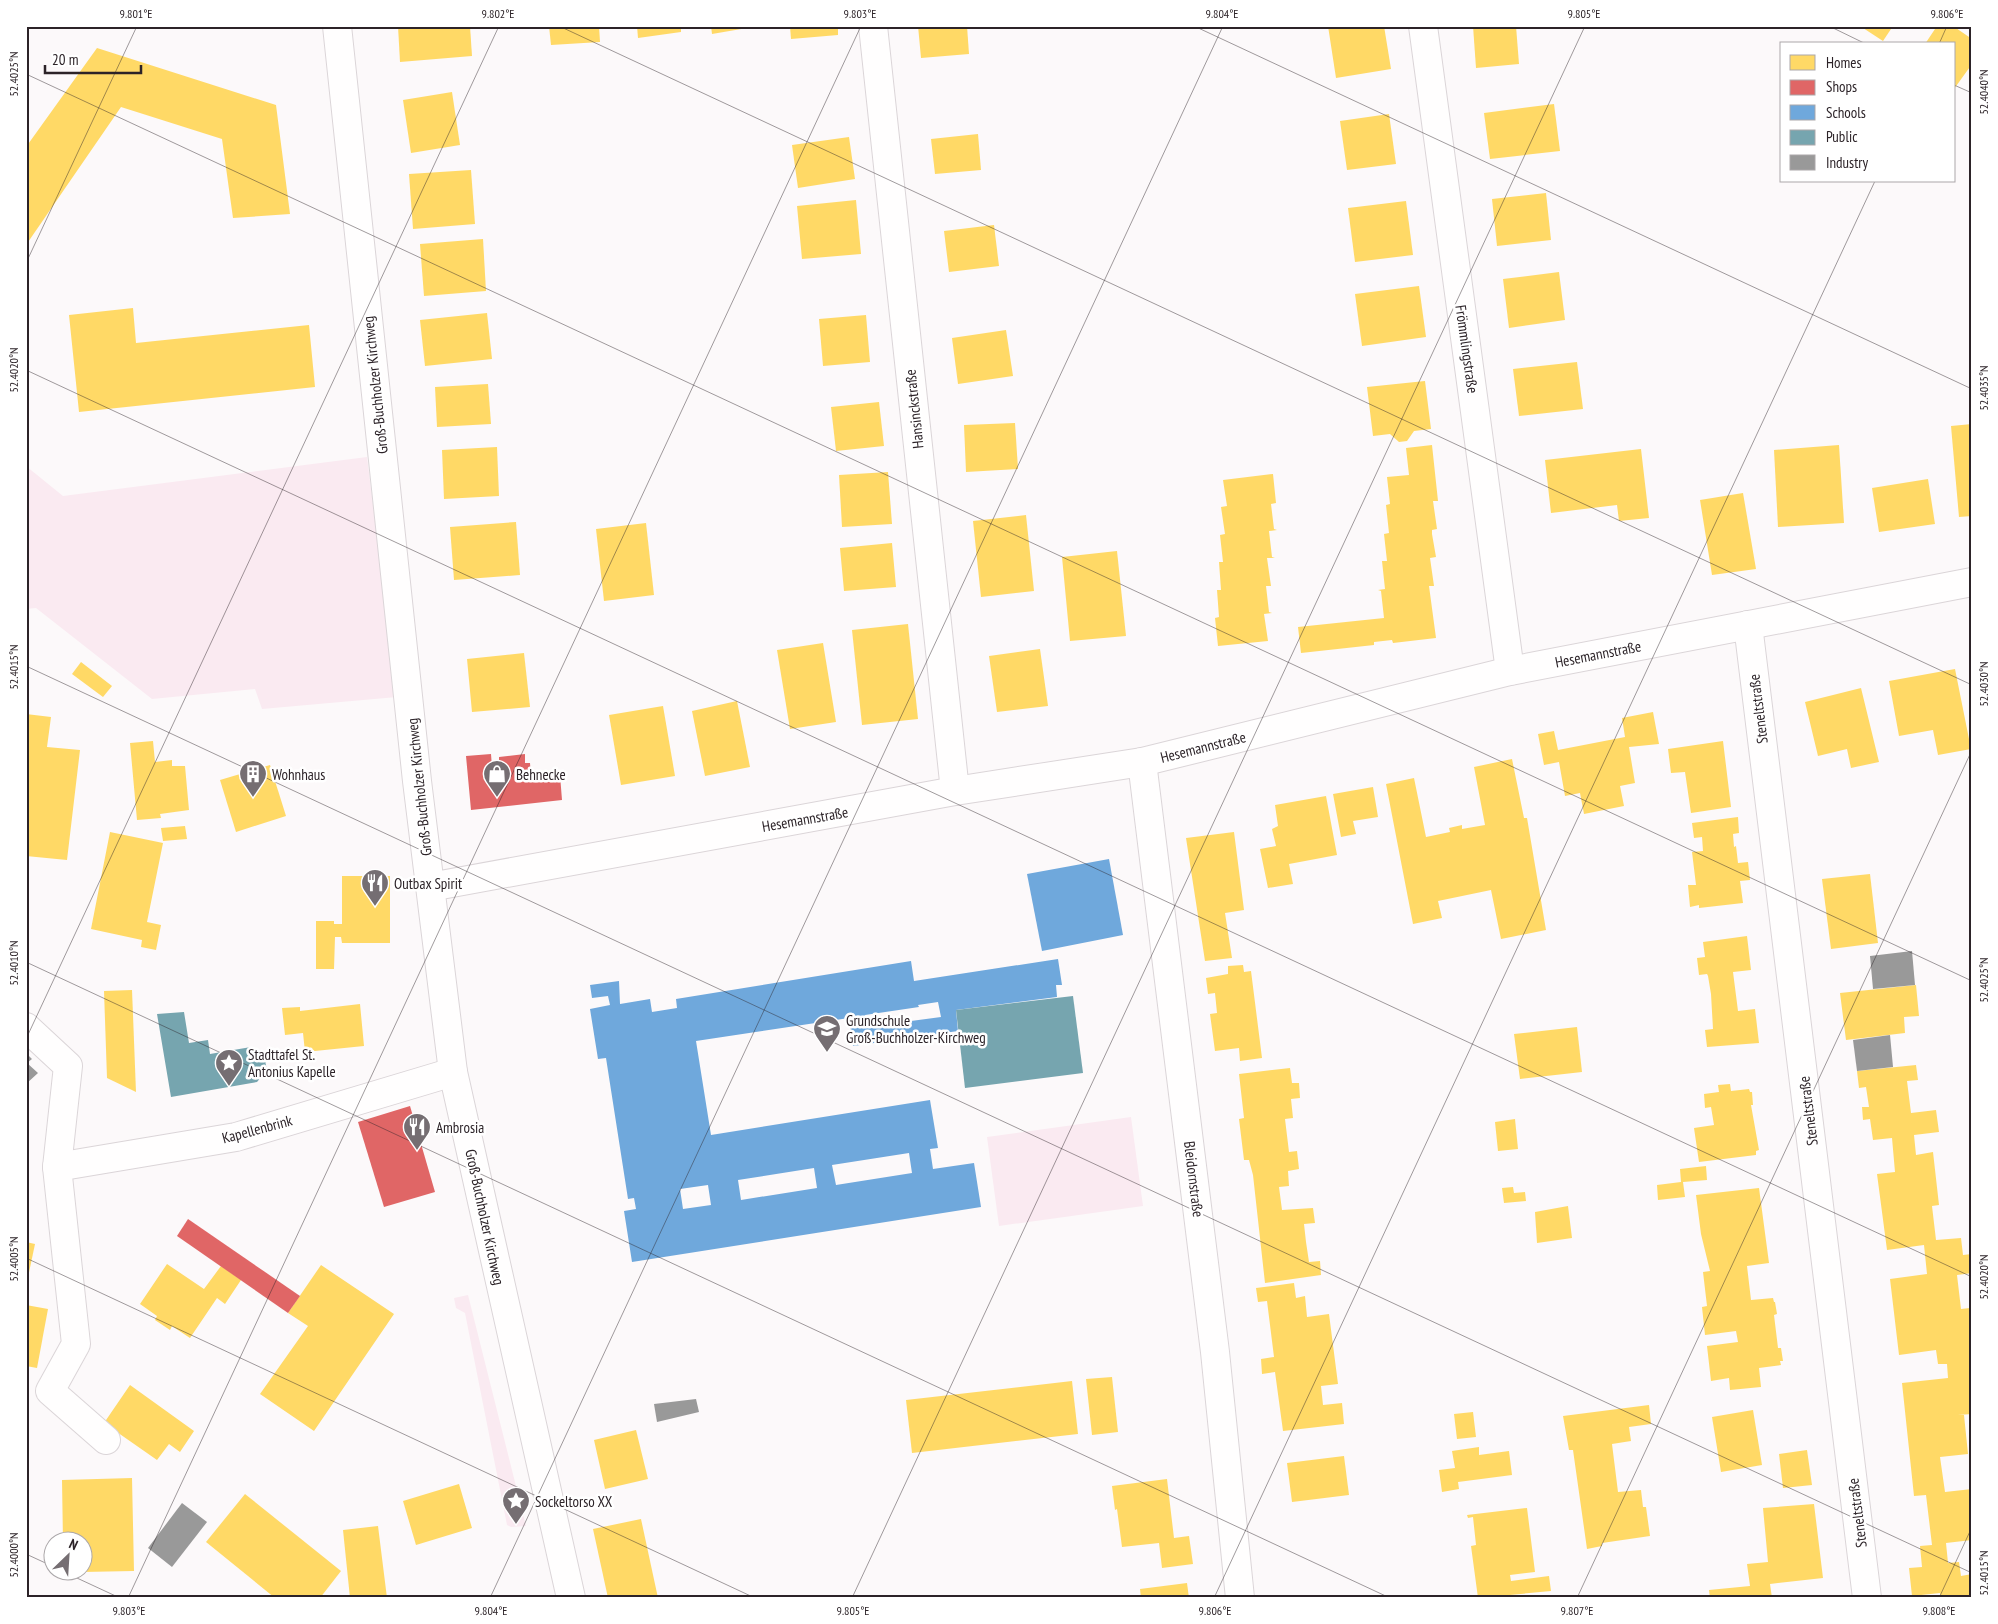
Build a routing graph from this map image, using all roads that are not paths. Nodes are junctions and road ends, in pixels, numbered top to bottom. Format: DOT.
graph roads {
  1 [pos="337,26"];
  2 [pos="873,26"];
  3 [pos="1423,26"];
  4 [pos="1972,582"];
  5 [pos="1748,625"];
  6 [pos="1510,671"];
  7 [pos="1142,762"];
  8 [pos="955,791"];
  9 [pos="430,888"];
  10 [pos="26,1027"];
  11 [pos="453,1072"];
  12 [pos="57,1167"];
  13 [pos="106,1440"];
  14 [pos="571,1598"];
  15 [pos="1240,1598"];
  16 [pos="1867,1598"];
  1 -- 9 [label="street, Groß-Buchholzer Kirchweg"];
  2 -- 8 [label="street, Hansinckstraße"];
  3 -- 6 [label="street, Frömmlingstraße"];
  4 -- 5 [label="street, Hesemannstraße"];
  5 -- 6 [label="street, Hesemannstraße"];
  5 -- 16 [label="street, Steneltstraße"];
  6 -- 7 [label="street, Hesemannstraße"];
  7 -- 8 [label="street, Hesemannstraße"];
  7 -- 15 [label="street, Bleidornstraße"];
  8 -- 9 [label="street, Hesemannstraße"];
  9 -- 11 [label="street, Groß-Buchholzer Kirchweg"];
  10 -- 12 [label="street"];
  11 -- 12 [label="street, Kapellenbrink"];
  11 -- 14 [label="street, Groß-Buchholzer Kirchweg"];
  12 -- 13 [label="street"];
}
